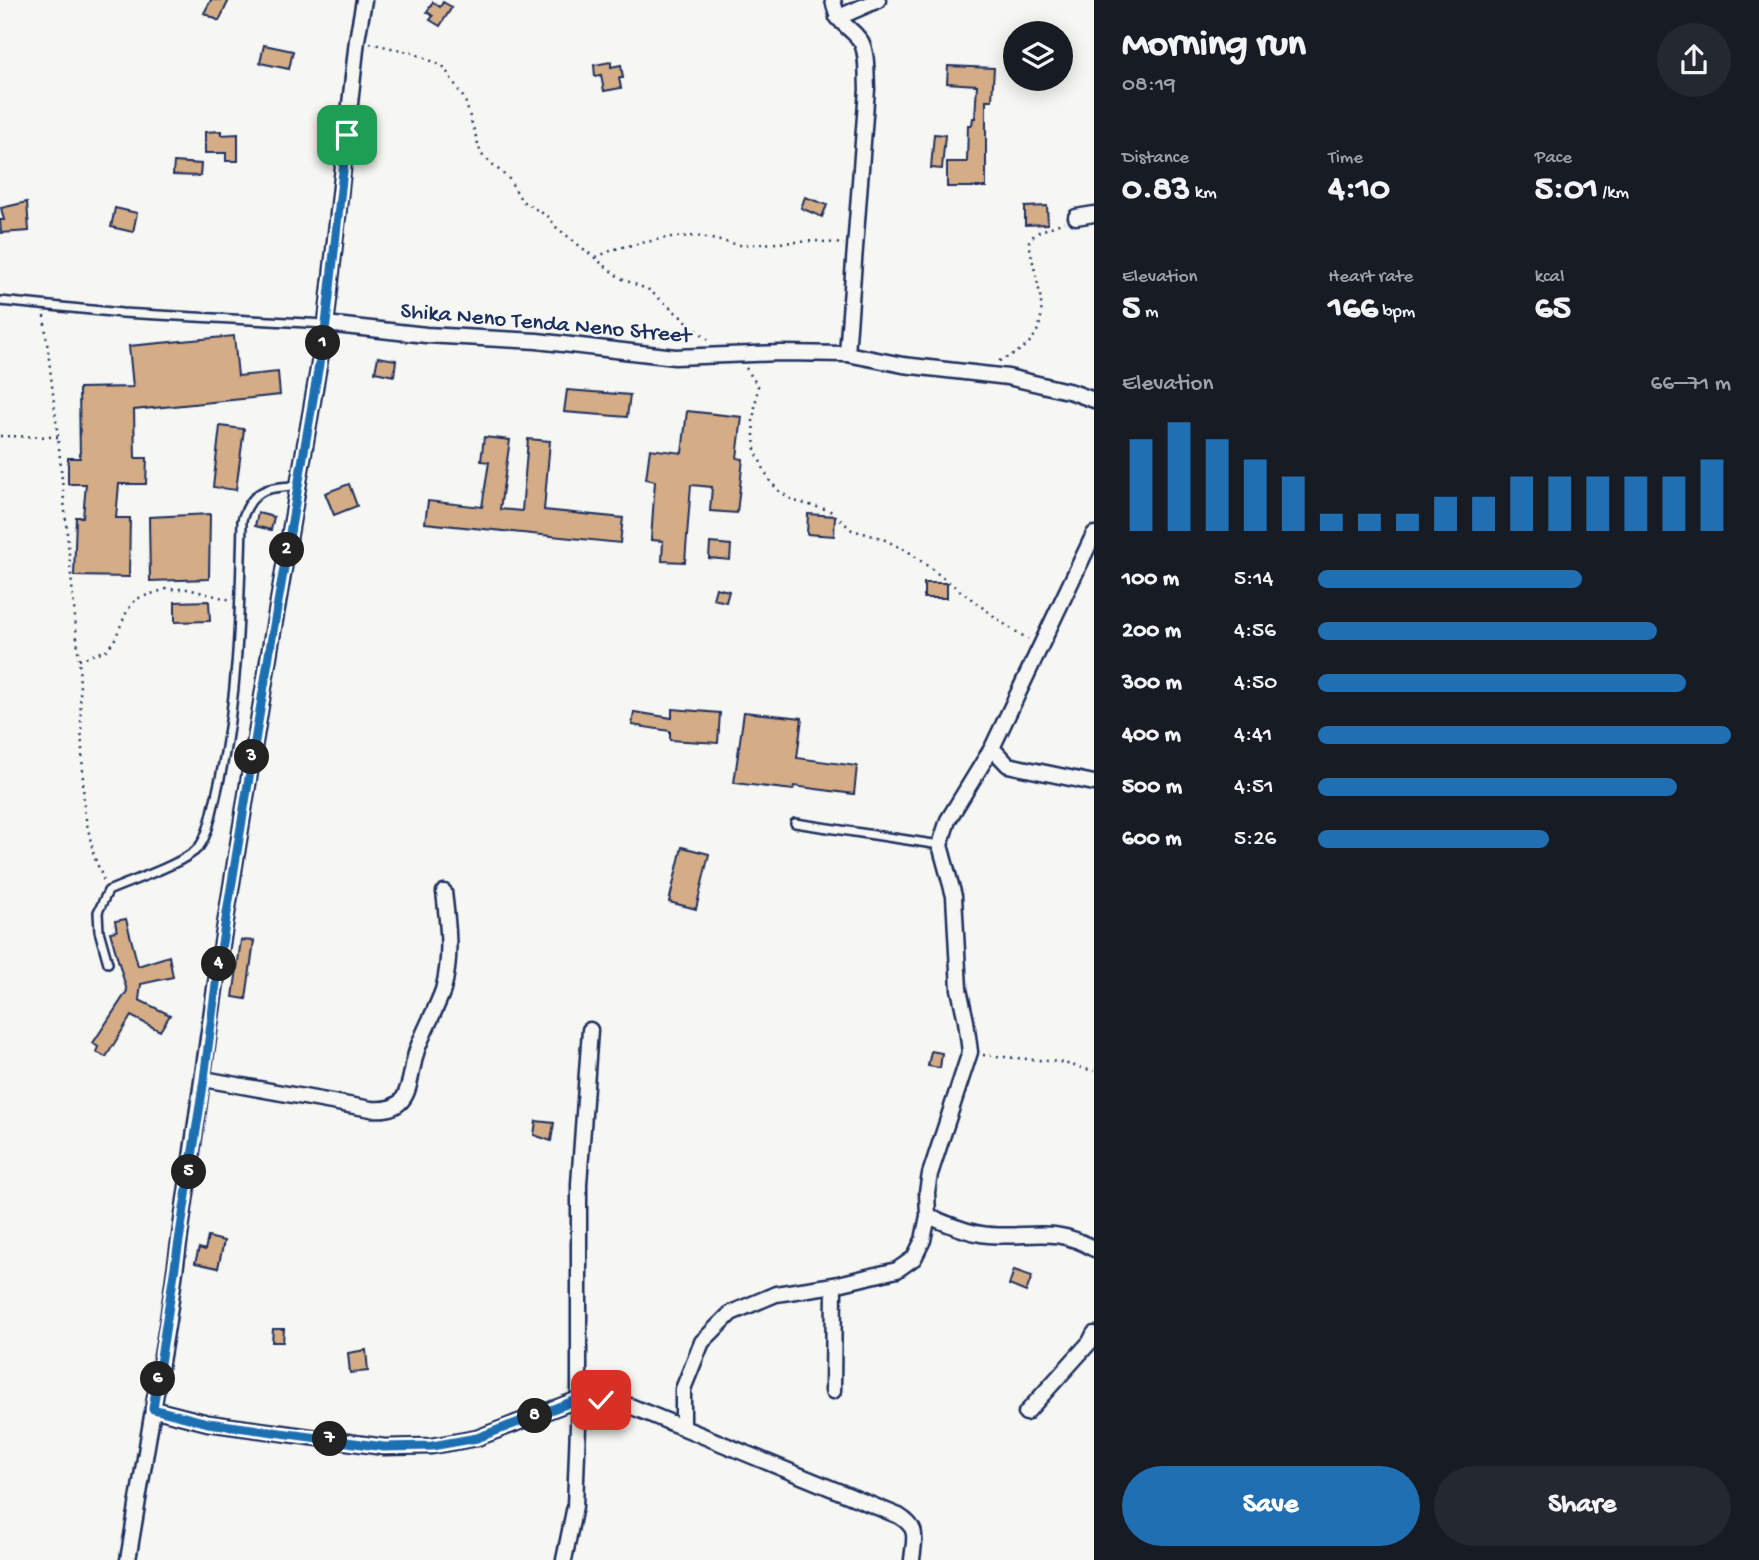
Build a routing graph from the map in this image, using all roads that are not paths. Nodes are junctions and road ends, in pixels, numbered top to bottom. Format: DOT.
graph roads {
  1 [pos="364,0"];
  2 [pos="832,0"];
  3 [pos="878,0"];
  4 [pos="837,18"];
  5 [pos="1094,214"];
  6 [pos="1076,217"];
  7 [pos="0,301"];
  8 [pos="326,324"];
  9 [pos="847,354"];
  10 [pos="1094,400"];
  11 [pos="297,486"];
  12 [pos="1094,534"];
  13 [pos="992,748"];
  14 [pos="1094,783"];
  15 [pos="795,823"];
  16 [pos="940,845"];
  17 [pos="444,892"];
  18 [pos="108,963"];
  19 [pos="590,1030"];
  20 [pos="204,1079"];
  21 [pos="928,1216"];
  22 [pos="1094,1249"];
  23 [pos="834,1285"];
  24 [pos="1094,1334"];
  25 [pos="833,1391"];
  26 [pos="579,1399"];
  27 [pos="153,1409"];
  28 [pos="1026,1413"];
  29 [pos="682,1427"];
  30 [pos="128,1560"];
  31 [pos="564,1560"];
  32 [pos="912,1560"];
  1 -- 8 [label="street"];
  2 -- 4 [label="street"];
  3 -- 4 [label="street"];
  4 -- 9 [label="street"];
  5 -- 6 [label="street"];
  7 -- 8 [label="lane"];
  8 -- 9 [label="street, Shika Neno Tenda Neno Street"];
  8 -- 11 [label="street"];
  9 -- 10 [label="street, Shika Neno Tenda Neno Street"];
  11 -- 18 [label="lane"];
  11 -- 20 [label="street"];
  12 -- 13 [label="street"];
  13 -- 14 [label="street"];
  13 -- 16 [label="street"];
  15 -- 16 [label="lane"];
  16 -- 21 [label="street"];
  17 -- 20 [label="street"];
  19 -- 26 [label="street"];
  20 -- 27 [label="street"];
  21 -- 22 [label="street"];
  21 -- 23 [label="street"];
  23 -- 25 [label="street"];
  23 -- 29 [label="street"];
  24 -- 28 [label="street"];
  26 -- 27 [label="street"];
  26 -- 29 [label="street"];
  26 -- 31 [label="street"];
  27 -- 30 [label="street"];
  29 -- 32 [label="street"];
}
